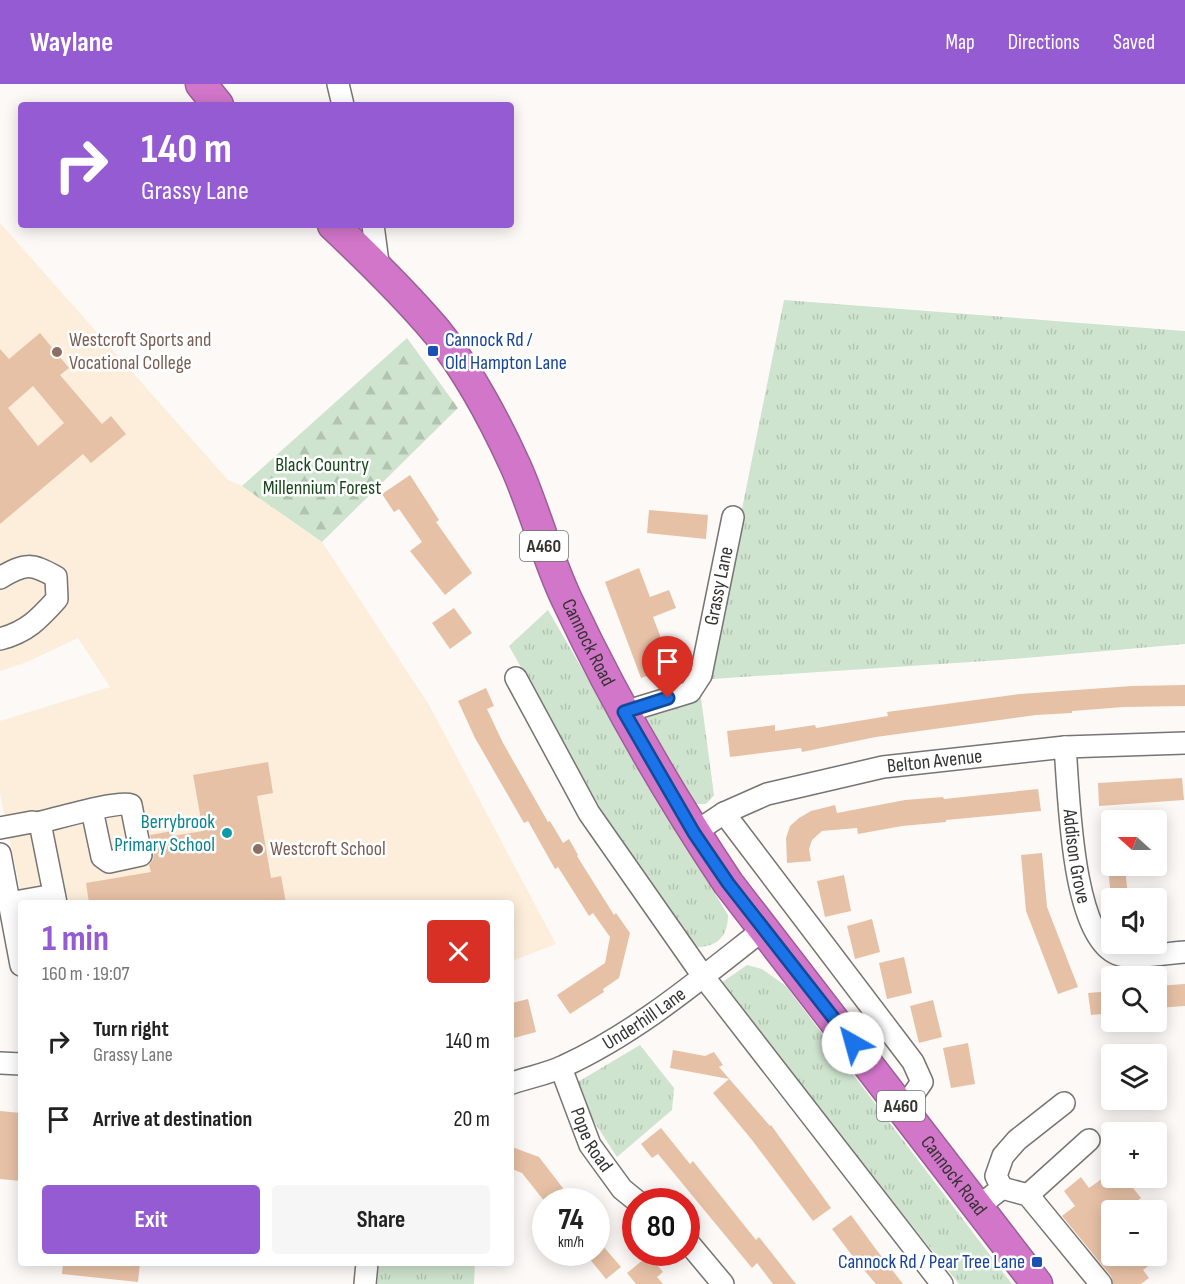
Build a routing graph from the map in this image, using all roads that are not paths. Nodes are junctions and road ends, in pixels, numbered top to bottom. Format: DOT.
graph roads {
  1 [pos="201,84"];
  2 [pos="338,84"];
  3 [pos="216,102"];
  4 [pos="342,102"];
  5 [pos="336,228"];
  6 [pos="373,228"];
  7 [pos="380,270"];
  8 [pos="733,517"];
  9 [pos="0,578"];
  10 [pos="0,639"];
  11 [pos="516,678"];
  12 [pos="624,712"];
  13 [pos="1185,742"];
  14 [pos="1065,747"];
  15 [pos="92,810"];
  16 [pos="724,813"];
  17 [pos="37,823"];
  18 [pos="0,828"];
  19 [pos="694,833"];
  20 [pos="0,854"];
  21 [pos="55,899"];
  22 [pos="18,902"];
  23 [pos="9,903"];
  24 [pos="764,929"];
  25 [pos="18,950"];
  26 [pos="1185,952"];
  27 [pos="703,976"];
  28 [pos="0,1063"];
  29 [pos="18,1064"];
  30 [pos="561,1068"];
  31 [pos="514,1082"];
  32 [pos="1064,1103"];
  33 [pos="903,1109"];
  34 [pos="1089,1140"];
  35 [pos="622,1188"];
  36 [pos="1002,1188"];
  37 [pos="1028,1195"];
  38 [pos="978,1207"];
  39 [pos="700,1257"];
  40 [pos="368,1266"];
  41 [pos="365,1284"];
  42 [pos="723,1284"];
  43 [pos="942,1284"];
  44 [pos="1037,1284"];
  45 [pos="1101,1284"];
  1 -- 3 [label="highway"];
  2 -- 4 [label="street"];
  5 -- 7 [label="highway, Cannock Road / A460"];
  6 -- 7 [label="street"];
  7 -- 12 [label="highway, Cannock Road / A460"];
  8 -- 12 [label="street, Grassy Lane"];
  9 -- 10 [label="street"];
  11 -- 27 [label="street"];
  12 -- 19 [label="highway, Cannock Road / A460"];
  13 -- 14 [label="street, Belton Avenue"];
  14 -- 16 [label="street, Belton Avenue"];
  14 -- 26 [label="street, Addison Grove"];
  15 -- 17 [label="street"];
  16 -- 19 [label="street, Belton Avenue"];
  16 -- 33 [label="street"];
  17 -- 18 [label="street"];
  17 -- 21 [label="street"];
  19 -- 24 [label="highway, Cannock Road / A460"];
  20 -- 23 [label="street"];
  22 -- 23 [label="street"];
  23 -- 25 [label="street"];
  24 -- 27 [label="street, Underhill Lane"];
  24 -- 33 [label="highway, Cannock Road / A460"];
  27 -- 30 [label="street, Underhill Lane"];
  27 -- 43 [label="street"];
  28 -- 29 [label="street"];
  30 -- 31 [label="street, Underhill Lane"];
  30 -- 35 [label="street, Pope Road"];
  32 -- 36 [label="street"];
  33 -- 38 [label="highway, Cannock Road / A460"];
  34 -- 37 [label="street"];
  36 -- 37 [label="street"];
  36 -- 38 [label="street"];
  37 -- 45 [label="street"];
  38 -- 44 [label="highway, Cannock Road / A460"];
  39 -- 42 [label="street"];
  40 -- 41 [label="street"];
}
